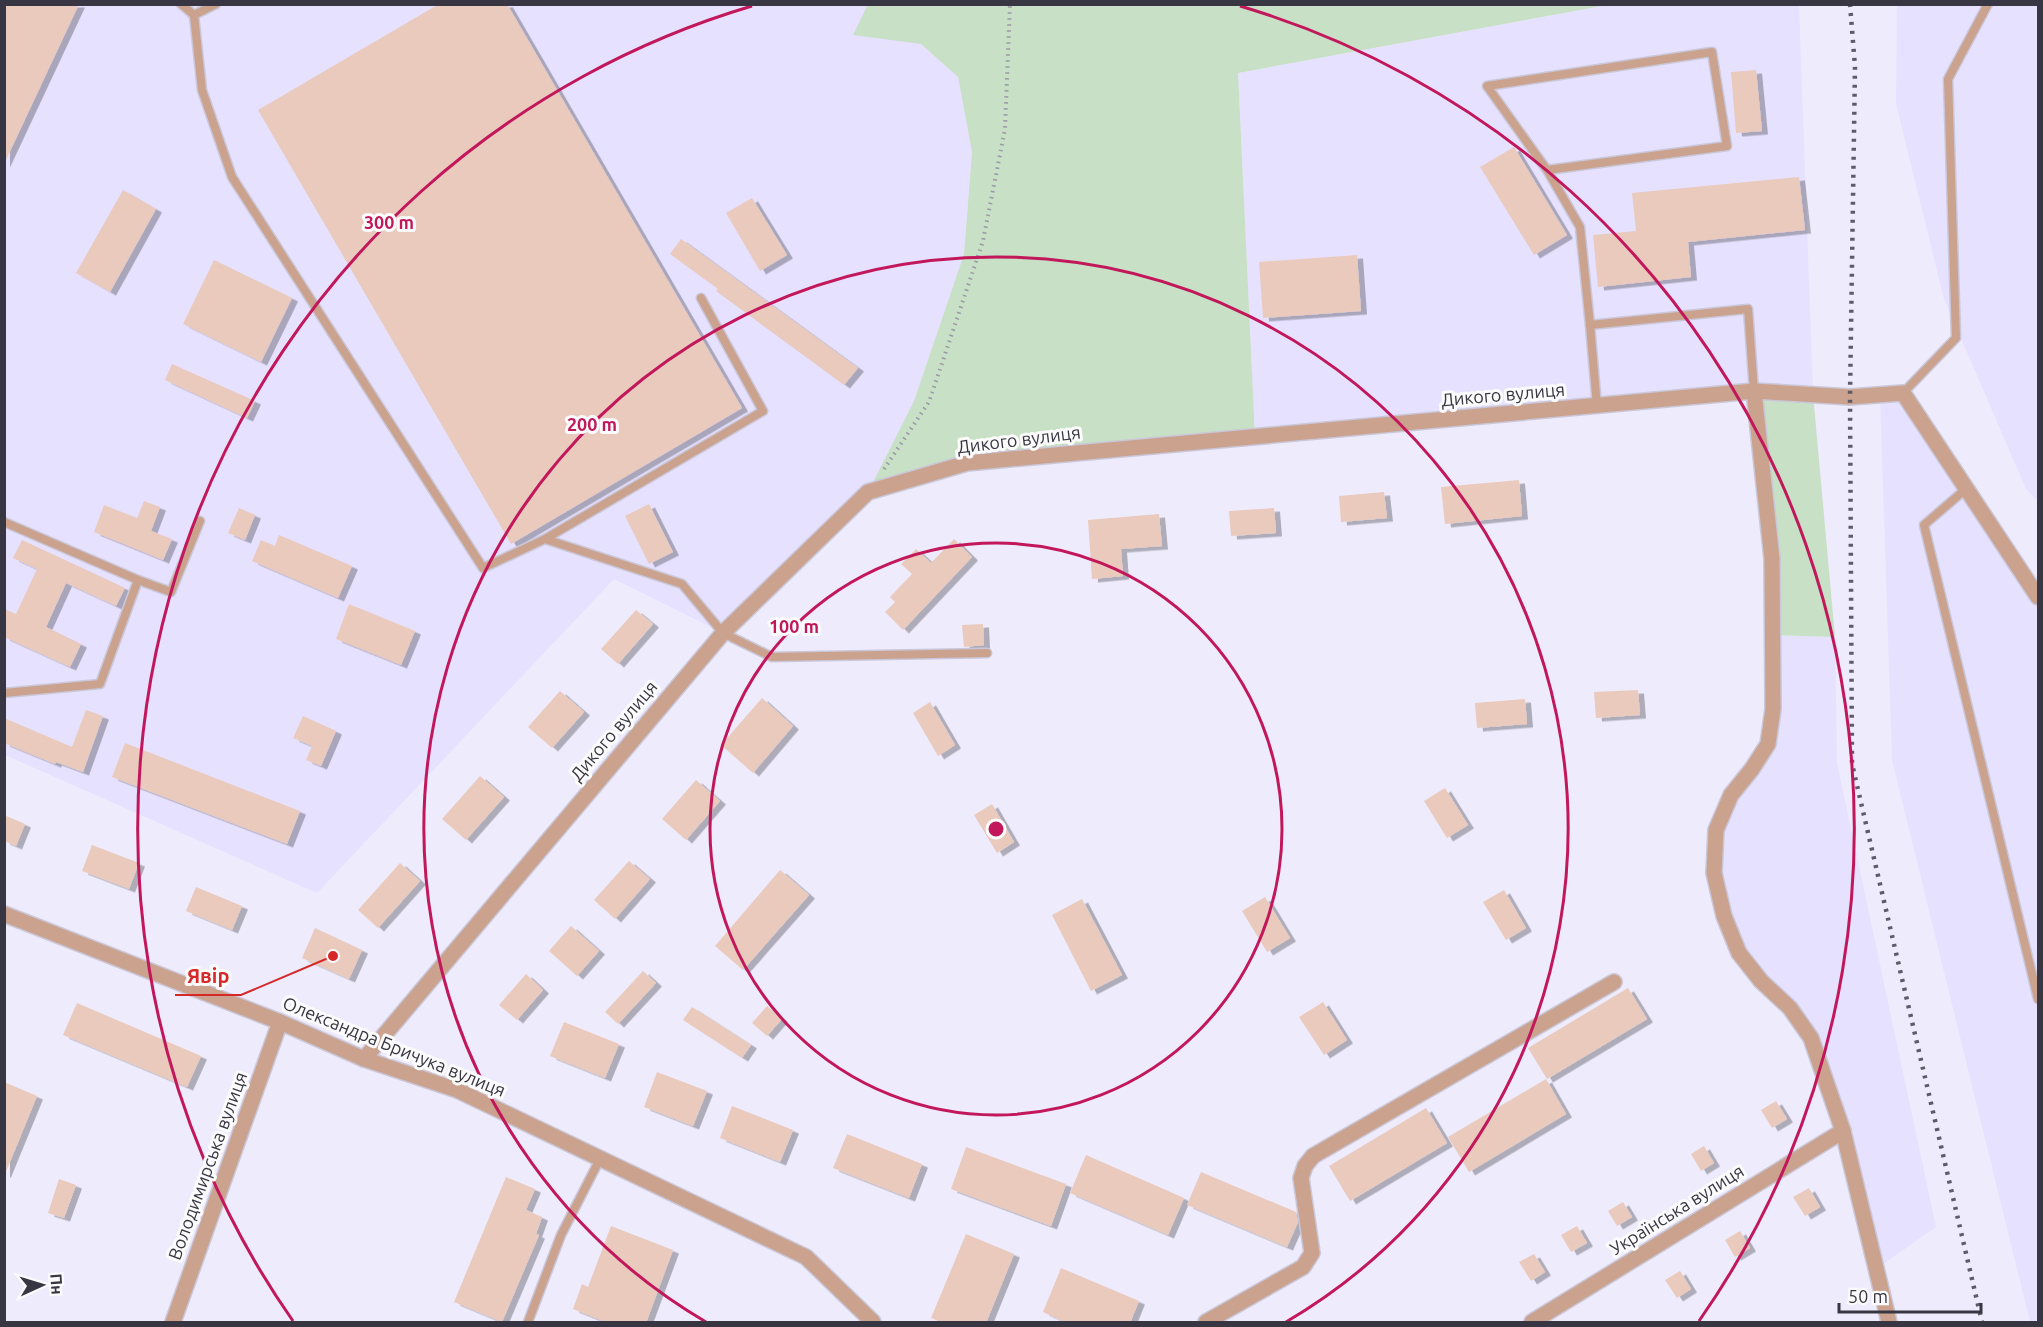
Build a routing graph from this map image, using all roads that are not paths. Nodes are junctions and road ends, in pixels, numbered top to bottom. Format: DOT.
graph roads {
  1 [pos="181,4"];
  2 [pos="216,4"];
  3 [pos="1988,4"];
  4 [pos="194,15"];
  5 [pos="1547,170"];
  6 [pos="701,298"];
  7 [pos="1590,325"];
  8 [pos="1754,391"];
  9 [pos="1903,393"];
  10 [pos="1597,406"];
  11 [pos="1967,488"];
  12 [pos="200,521"];
  13 [pos="4,522"];
  14 [pos="545,539"];
  15 [pos="138,580"];
  16 [pos="2038,597"];
  17 [pos="723,633"];
  18 [pos="987,653"];
  19 [pos="4,693"];
  20 [pos="5,917"];
  21 [pos="1614,982"];
  22 [pos="2038,999"];
  23 [pos="280,1022"];
  24 [pos="364,1059"];
  25 [pos="1843,1131"];
  26 [pos="600,1159"];
  27 [pos="172,1323"];
  28 [pos="528,1323"];
  29 [pos="873,1323"];
  30 [pos="1206,1323"];
  31 [pos="1532,1323"];
  32 [pos="1888,1323"];
  1 -- 4 [label="lane"];
  2 -- 4 [label="lane"];
  3 -- 9 [label="lane"];
  4 -- 14 [label="lane"];
  5 -- 5 [label="lane"];
  5 -- 7 [label="lane"];
  6 -- 14 [label="lane"];
  7 -- 8 [label="lane"];
  7 -- 10 [label="lane"];
  8 -- 9 [label="street, Дикого вулиця"];
  8 -- 10 [label="street, Дикого вулиця"];
  8 -- 25 [label="street"];
  9 -- 11 [label="street"];
  10 -- 17 [label="street, Дикого вулиця"];
  11 -- 16 [label="street"];
  11 -- 22 [label="lane"];
  12 -- 15 [label="lane"];
  13 -- 15 [label="lane"];
  14 -- 17 [label="lane"];
  15 -- 19 [label="lane"];
  17 -- 18 [label="lane"];
  17 -- 24 [label="street, Дикого вулиця"];
  20 -- 23 [label="street, Олександра Бричука вулиця"];
  21 -- 30 [label="street"];
  23 -- 24 [label="street, Олександра Бричука вулиця"];
  23 -- 27 [label="street, Володимирська вулиця"];
  24 -- 26 [label="street, Олександра Бричука вулиця"];
  25 -- 31 [label="street, Українська вулиця"];
  25 -- 32 [label="street"];
  26 -- 28 [label="lane"];
  26 -- 29 [label="street, Олександра Бричука вулиця"];
}
